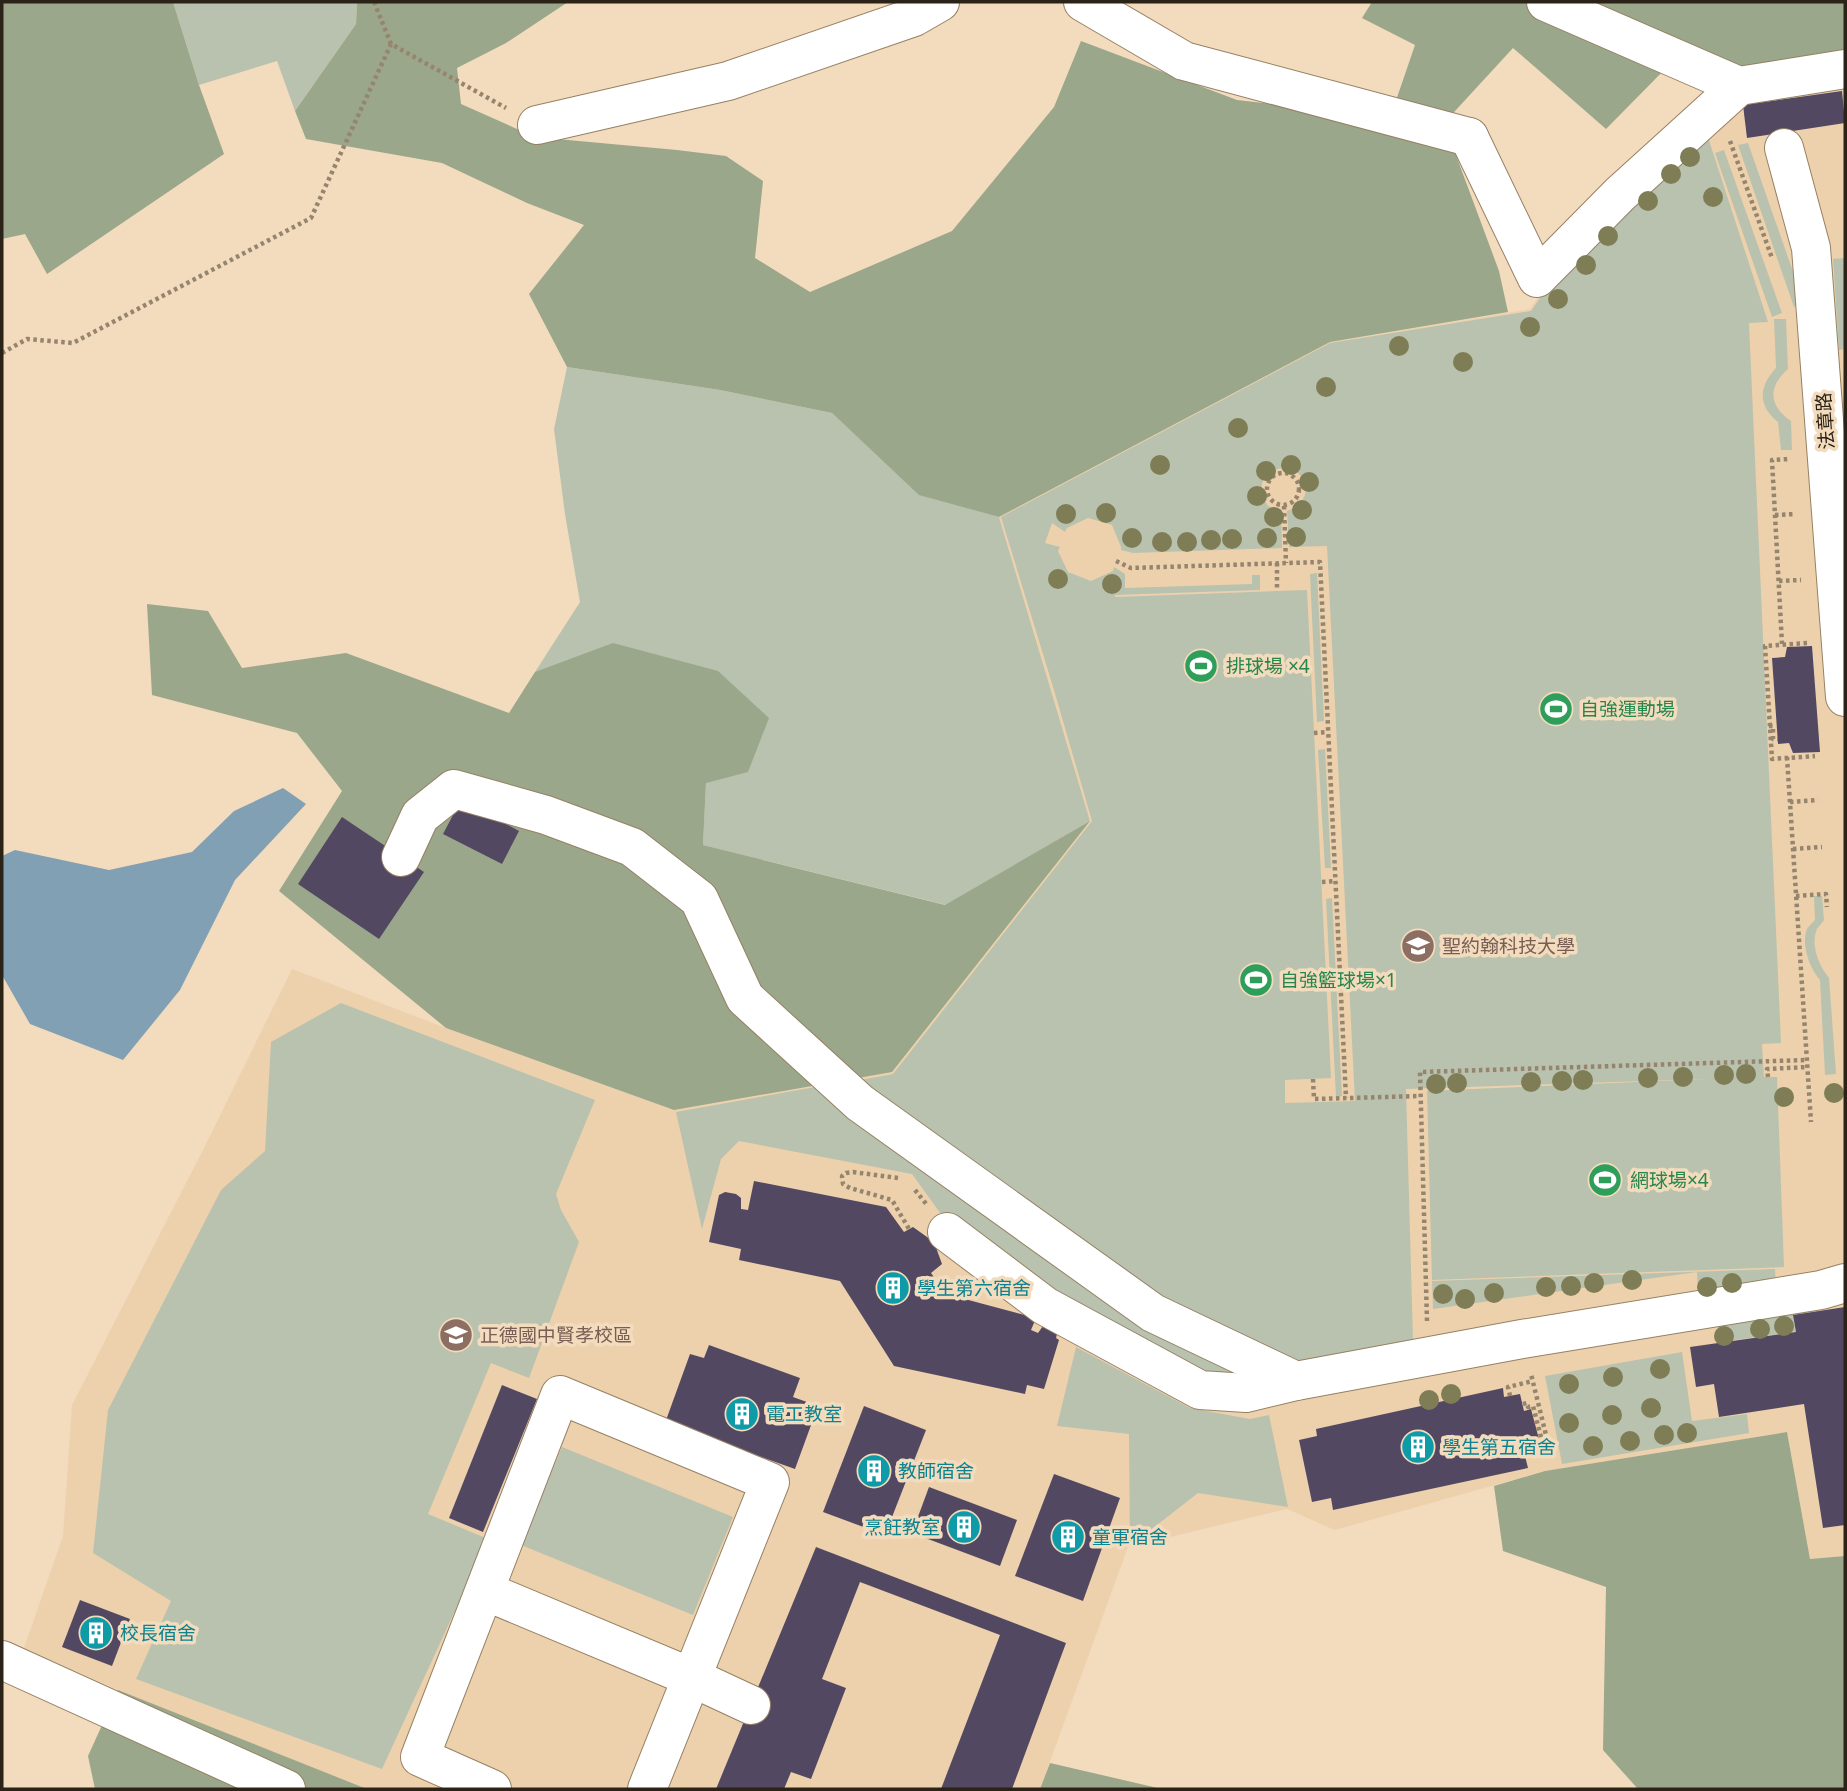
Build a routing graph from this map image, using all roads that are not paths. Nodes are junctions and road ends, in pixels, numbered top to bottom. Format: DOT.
graph roads {
  1 [pos="940,2"];
  2 [pos="1083,2"];
  3 [pos="1546,2"];
  4 [pos="1845,69"];
  5 [pos="1739,86"];
  6 [pos="1300,92"];
  7 [pos="537,125"];
  8 [pos="1443,130"];
  9 [pos="1784,148"];
  10 [pos="1834,397"];
  11 [pos="1845,697"];
  12 [pos="401,857"];
  13 [pos="947,1232"];
  14 [pos="1845,1283"];
  15 [pos="1296,1381"];
  16 [pos="485,1591"];
  17 [pos="2,1660"];
  18 [pos="693,1678"];
  19 [pos="751,1705"];
  20 [pos="286,1789"];
  21 [pos="492,1789"];
  22 [pos="647,1789"];
  1 -- 7 [label="street"];
  2 -- 8 [label="street"];
  3 -- 5 [label="street"];
  4 -- 5 [label="street"];
  5 -- 8 [label="street"];
  6 -- 8 [label="street"];
  9 -- 10 [label="street, 法章路"];
  10 -- 11 [label="street, 法章路"];
  12 -- 15 [label="street"];
  13 -- 15 [label="street"];
  14 -- 15 [label="street"];
  16 -- 18 [label="street"];
  16 -- 18 [label="street"];
  16 -- 21 [label="street"];
  17 -- 20 [label="street"];
  18 -- 19 [label="street"];
  18 -- 22 [label="street"];
}
